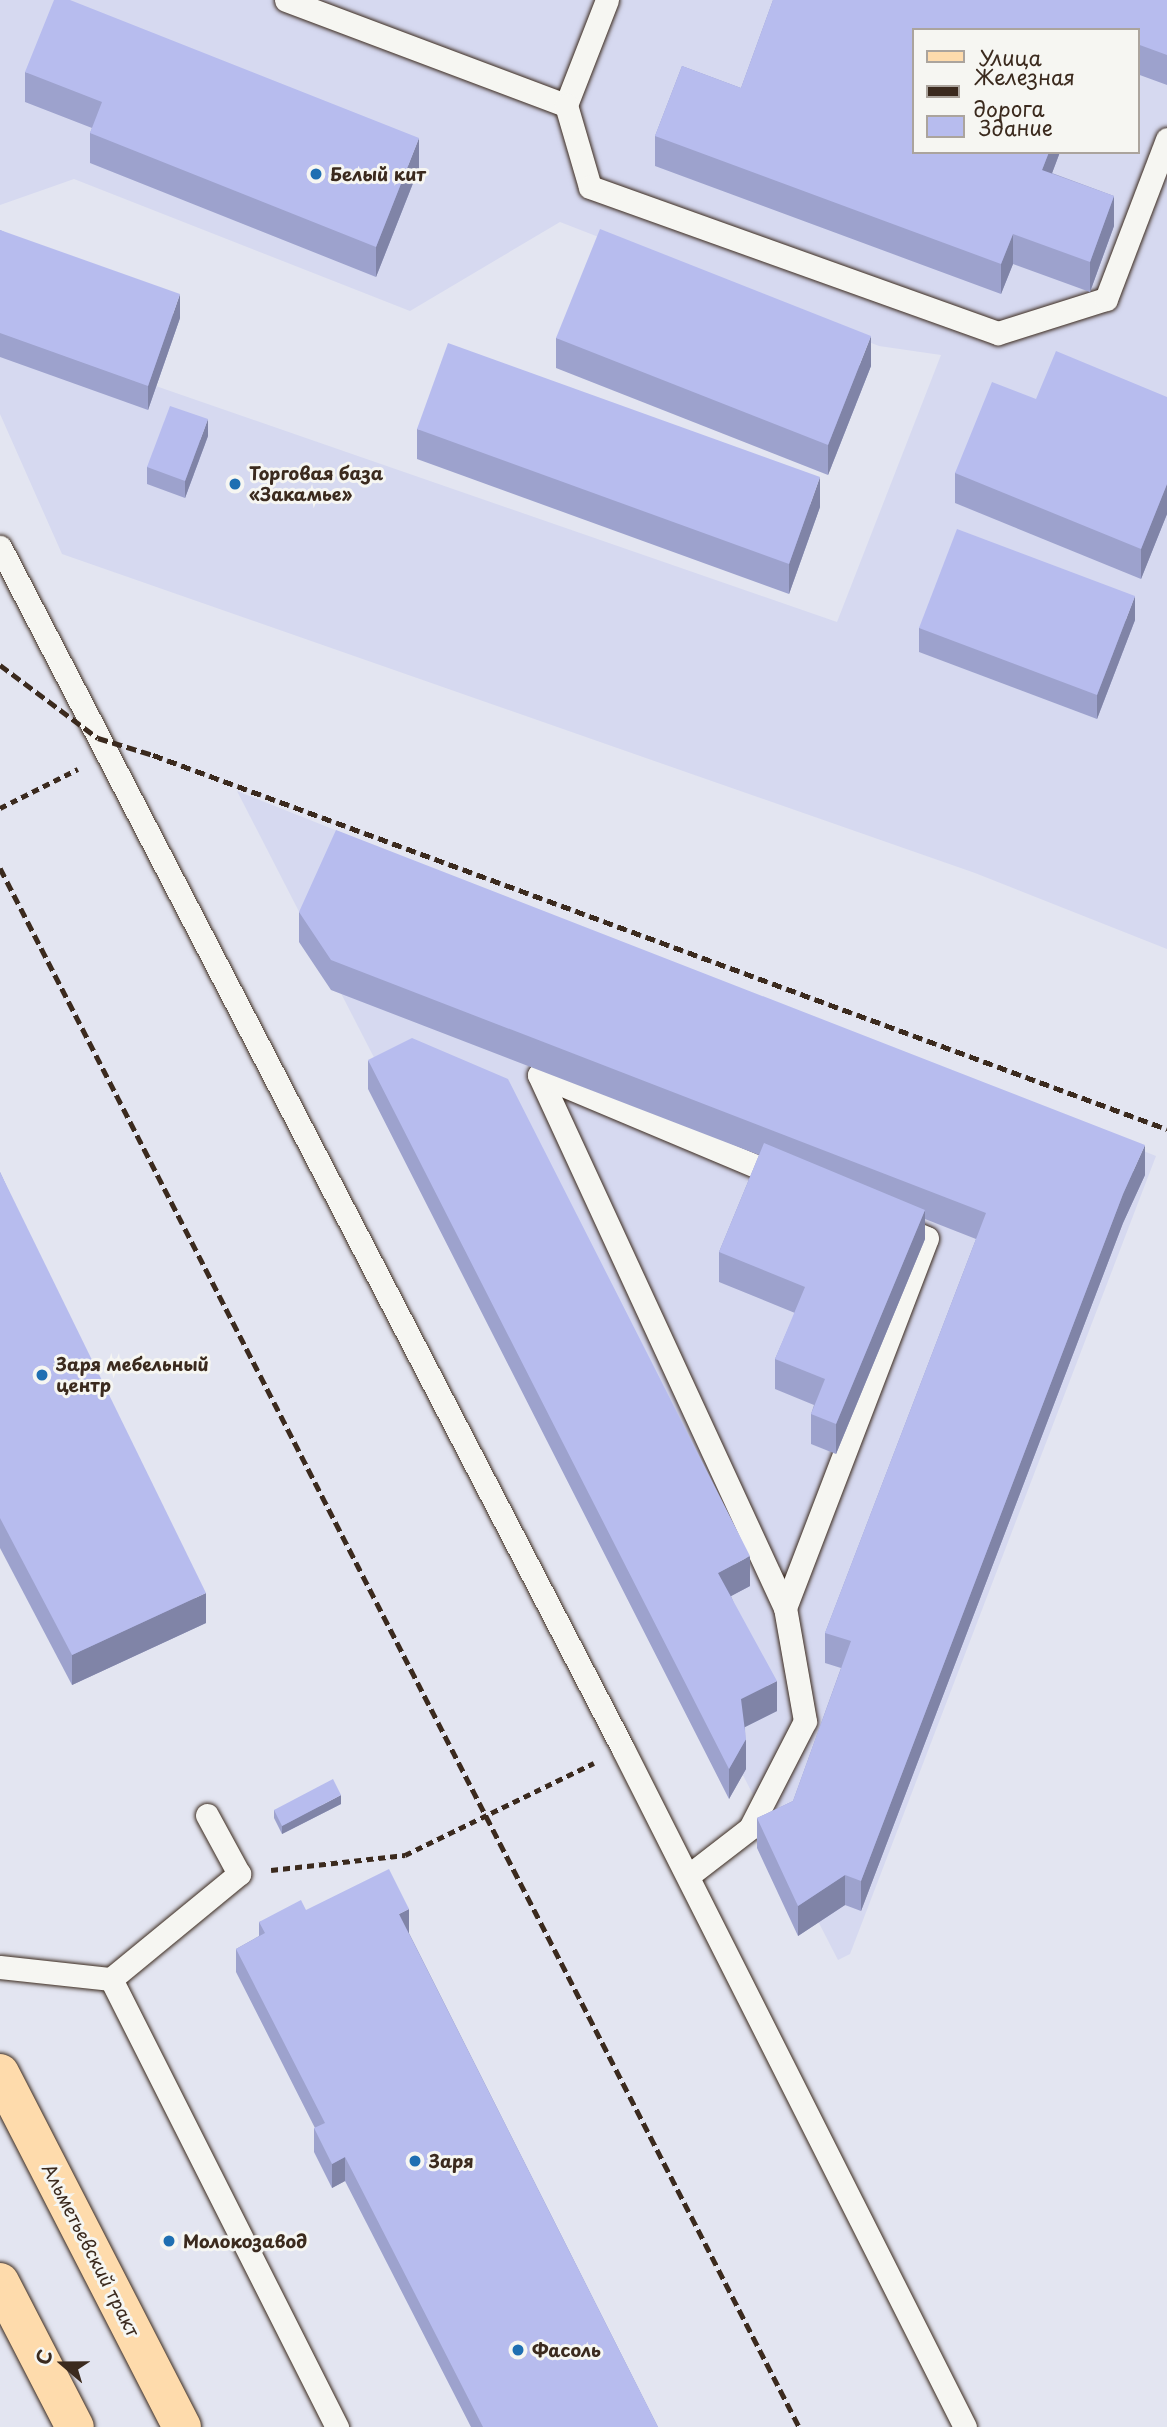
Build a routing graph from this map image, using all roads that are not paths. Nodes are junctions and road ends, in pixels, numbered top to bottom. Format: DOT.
graph roads {
  1 [pos="286,0"];
  2 [pos="607,0"];
  3 [pos="566,105"];
  4 [pos="1167,139"];
  5 [pos="0,547"];
  6 [pos="802,1185"];
  7 [pos="877,1217"];
  8 [pos="785,1608"];
  9 [pos="207,1815"];
  10 [pos="688,1876"];
  11 [pos="0,1967"];
  12 [pos="111,1979"];
  13 [pos="0,2073"];
  14 [pos="0,2282"];
  15 [pos="75,2427"];
  16 [pos="181,2427"];
  17 [pos="337,2427"];
  18 [pos="965,2427"];
  1 -- 3 [label="lane"];
  2 -- 3 [label="lane"];
  3 -- 4 [label="lane"];
  5 -- 10 [label="lane"];
  6 -- 8 [label="lane"];
  7 -- 8 [label="lane"];
  8 -- 10 [label="lane"];
  9 -- 12 [label="lane"];
  10 -- 18 [label="lane"];
  11 -- 12 [label="lane"];
  12 -- 17 [label="lane"];
  13 -- 16 [label="main road, Альметьевский тракт"];
  14 -- 15 [label="main road"];
}
